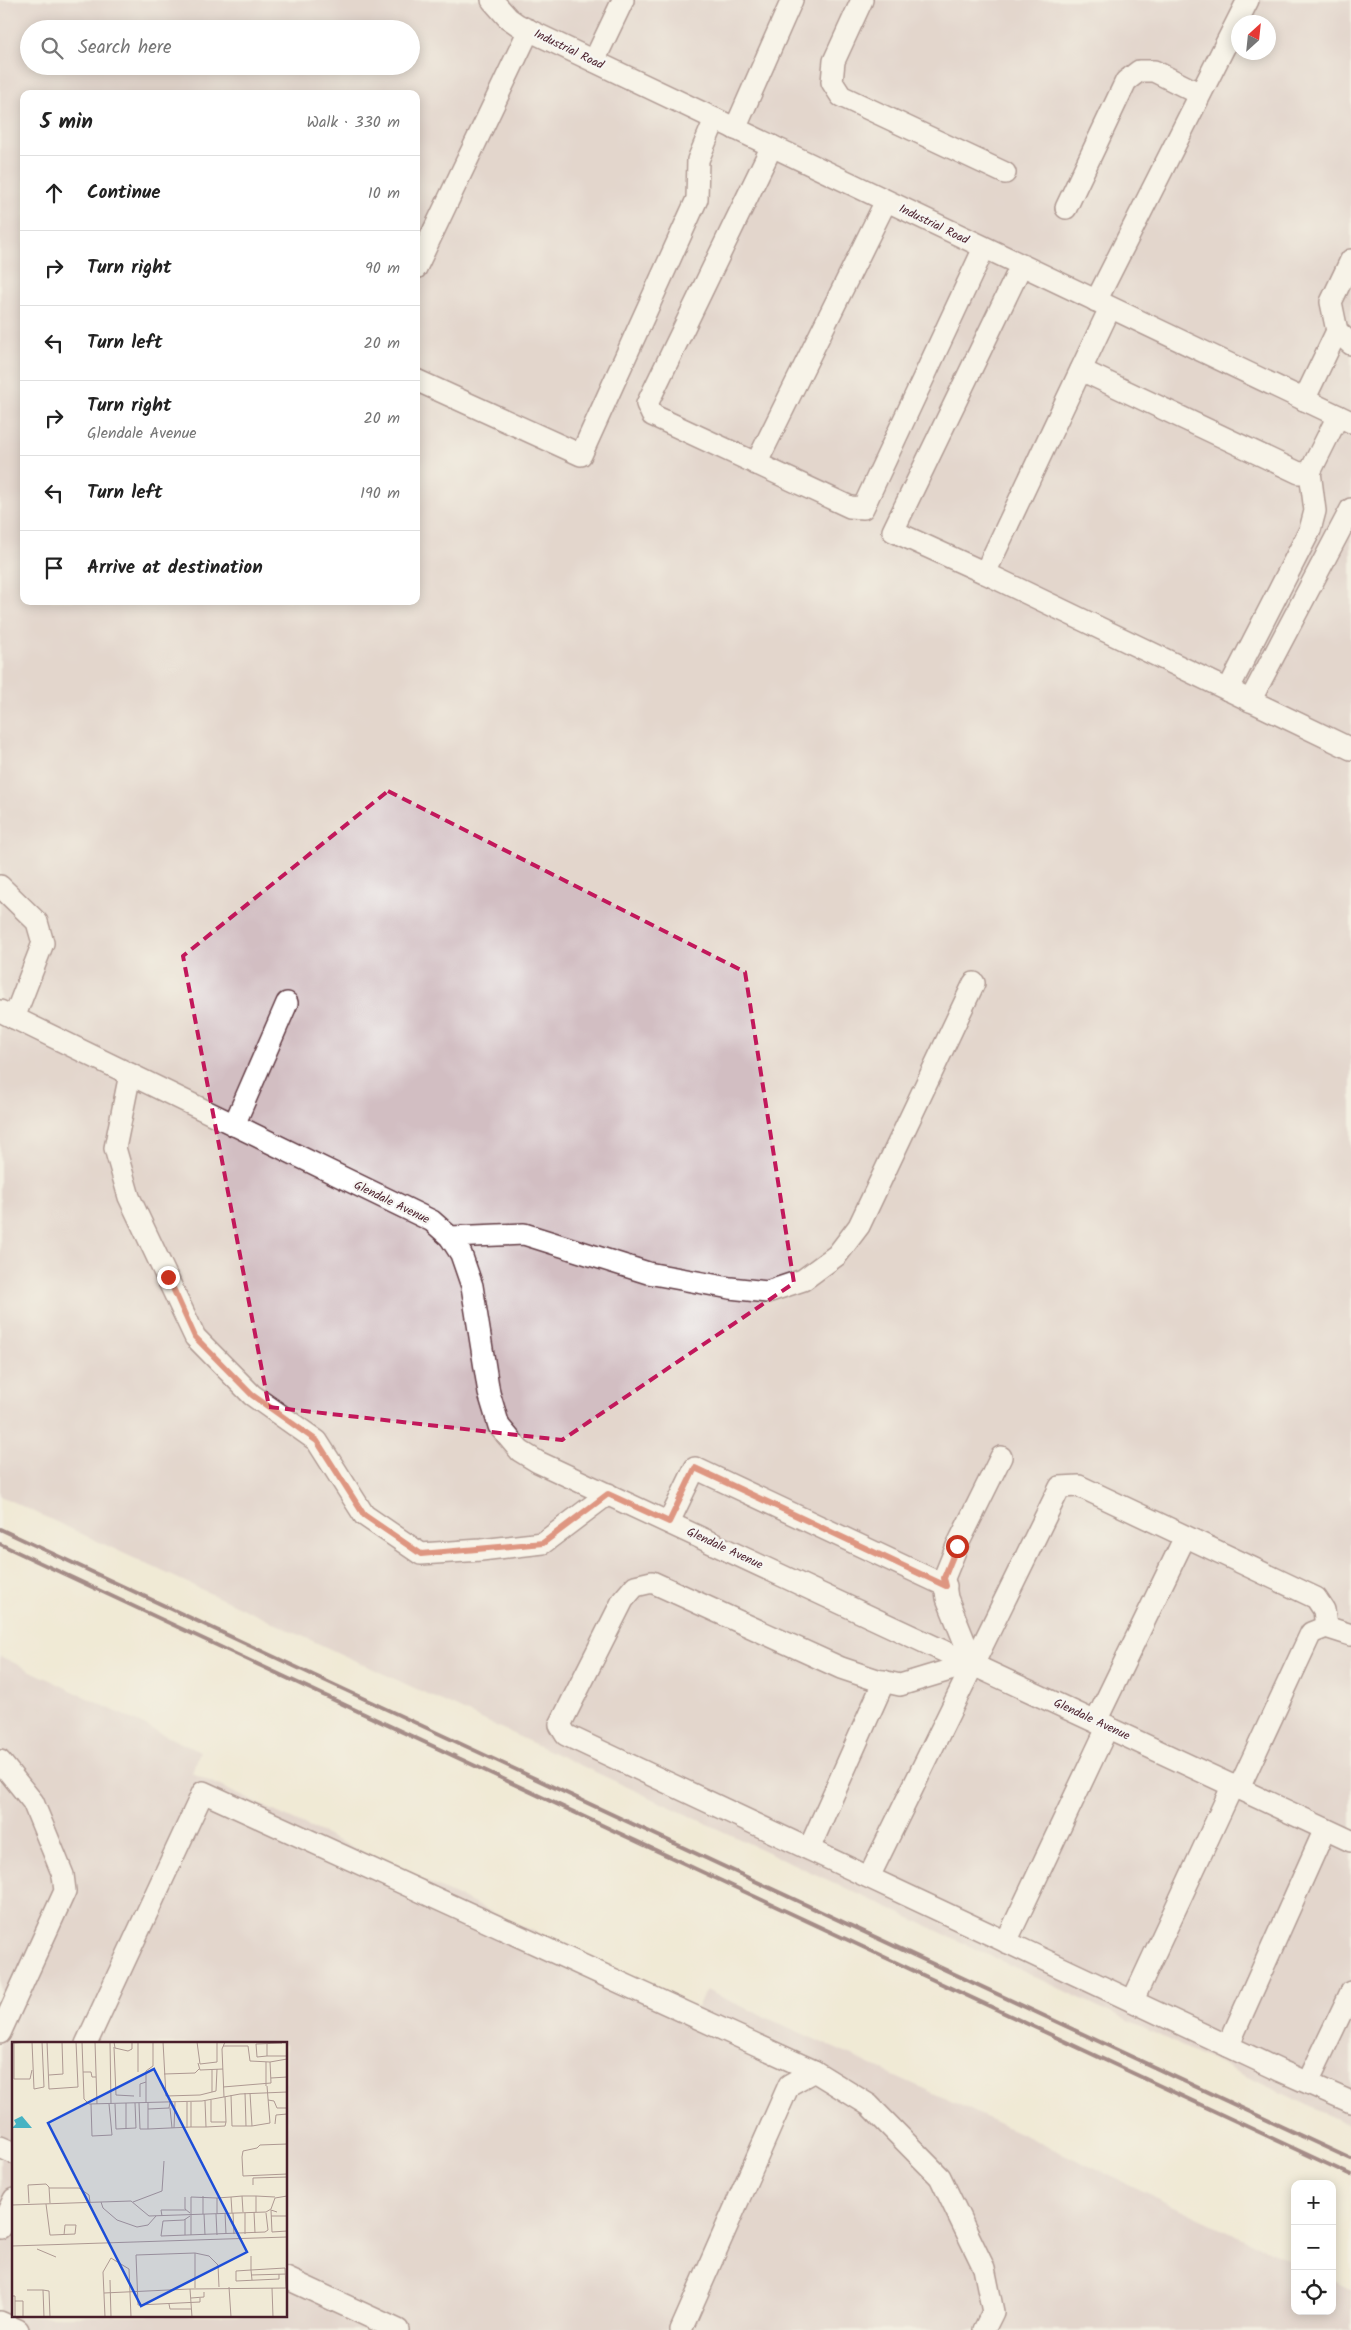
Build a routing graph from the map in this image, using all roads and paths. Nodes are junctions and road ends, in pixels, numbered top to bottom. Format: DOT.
graph roads {
  1 [pos="492,0"];
  2 [pos="623,0"];
  3 [pos="792,0"];
  4 [pos="862,0"];
  5 [pos="1248,0"];
  6 [pos="524,27"];
  7 [pos="594,61"];
  8 [pos="1200,94"];
  9 [pos="715,119"];
  10 [pos="735,128"];
  11 [pos="772,146"];
  12 [pos="1004,173"];
  13 [pos="886,201"];
  14 [pos="1066,208"];
  15 [pos="984,248"];
  16 [pos="420,259"];
  17 [pos="1351,260"];
  18 [pos="1021,266"];
  19 [pos="1103,305"];
  20 [pos="1344,337"];
  21 [pos="1081,370"];
  22 [pos="420,382"];
  23 [pos="1304,400"];
  24 [pos="1344,419"];
  25 [pos="756,464"];
  26 [pos="1310,472"];
  27 [pos="1351,509"];
  28 [pos="985,573"];
  29 [pos="1228,690"];
  30 [pos="1250,700"];
  31 [pos="1351,749"];
  32 [pos="0,886"];
  33 [pos="974,983"];
  34 [pos="287,1003"];
  35 [pos="7,1015"];
  36 [pos="130,1074"];
  37 [pos="234,1125"];
  38 [pos="450,1237"];
  39 [pos="1001,1457"];
  40 [pos="608,1494"];
  41 [pos="669,1522"];
  42 [pos="1185,1537"];
  43 [pos="946,1586"];
  44 [pos="1326,1627"];
  45 [pos="1351,1635"];
  46 [pos="973,1663"];
  47 [pos="884,1682"];
  48 [pos="1102,1724"];
  49 [pos="0,1761"];
  50 [pos="1236,1786"];
  51 [pos="1325,1829"];
  52 [pos="1351,1841"];
  53 [pos="808,1849"];
  54 [pos="869,1877"];
  55 [pos="1006,1942"];
  56 [pos="1351,1992"];
  57 [pos="1133,2000"];
  58 [pos="0,2033"];
  59 [pos="87,2042"];
  60 [pos="1228,2046"];
  61 [pos="814,2071"];
  62 [pos="1308,2082"];
  63 [pos="1351,2102"];
  64 [pos="0,2147"];
  65 [pos="12,2152"];
  66 [pos="12,2203"];
  67 [pos="0,2228"];
  68 [pos="288,2279"];
  69 [pos="0,2322"];
  70 [pos="18,2330"];
  71 [pos="398,2330"];
  72 [pos="681,2330"];
  73 [pos="984,2330"];
  1 -- 6 [label="street, Industrial Road"];
  2 -- 7 [label="street"];
  3 -- 10 [label="street"];
  4 -- 12 [label="street"];
  5 -- 8 [label="street"];
  6 -- 7 [label="street, Industrial Road"];
  6 -- 16 [label="street"];
  7 -- 9 [label="street, Industrial Road"];
  8 -- 14 [label="street"];
  8 -- 19 [label="street"];
  9 -- 10 [label="street, Industrial Road"];
  9 -- 22 [label="street"];
  10 -- 11 [label="street, Industrial Road"];
  11 -- 13 [label="street, Industrial Road"];
  11 -- 25 [label="street"];
  13 -- 15 [label="street, Industrial Road"];
  13 -- 25 [label="street"];
  15 -- 18 [label="street, Industrial Road"];
  15 -- 25 [label="street"];
  17 -- 20 [label="street"];
  18 -- 19 [label="street, Industrial Road"];
  18 -- 28 [label="street"];
  19 -- 21 [label="street"];
  19 -- 23 [label="street, Industrial Road"];
  20 -- 23 [label="street"];
  21 -- 26 [label="street"];
  21 -- 28 [label="street"];
  23 -- 24 [label="street, Industrial Road"];
  24 -- 26 [label="street"];
  26 -- 29 [label="street"];
  27 -- 30 [label="street"];
  28 -- 29 [label="street"];
  29 -- 30 [label="street"];
  30 -- 31 [label="street"];
  32 -- 35 [label="street"];
  33 -- 38 [label="street"];
  34 -- 37 [label="street"];
  35 -- 36 [label="street, Glendale Avenue"];
  36 -- 37 [label="street, Glendale Avenue"];
  36 -- 40 [label="street"];
  37 -- 38 [label="street, Glendale Avenue"];
  38 -- 40 [label="street, Glendale Avenue"];
  39 -- 43 [label="street"];
  40 -- 41 [label="street, Glendale Avenue"];
  41 -- 43 [label="street"];
  41 -- 46 [label="street, Glendale Avenue"];
  42 -- 44 [label="street"];
  42 -- 46 [label="street"];
  42 -- 48 [label="street"];
  43 -- 46 [label="street"];
  44 -- 45 [label="street"];
  44 -- 50 [label="street"];
  46 -- 47 [label="street"];
  46 -- 48 [label="street, Glendale Avenue"];
  46 -- 54 [label="street"];
  47 -- 53 [label="street"];
  47 -- 53 [label="street"];
  48 -- 50 [label="street, Glendale Avenue"];
  48 -- 55 [label="street"];
  49 -- 58 [label="street"];
  50 -- 51 [label="street, Glendale Avenue"];
  50 -- 57 [label="street"];
  51 -- 52 [label="street, Glendale Avenue"];
  51 -- 60 [label="street"];
  53 -- 54 [label="street"];
  54 -- 55 [label="street"];
  55 -- 57 [label="street"];
  56 -- 62 [label="street"];
  57 -- 60 [label="street"];
  59 -- 61 [label="street"];
  60 -- 62 [label="street"];
  61 -- 72 [label="street"];
  61 -- 73 [label="street"];
  62 -- 63 [label="street"];
  64 -- 65 [label="street"];
  66 -- 67 [label="street"];
  68 -- 71 [label="street"];
  69 -- 70 [label="street"];
}
